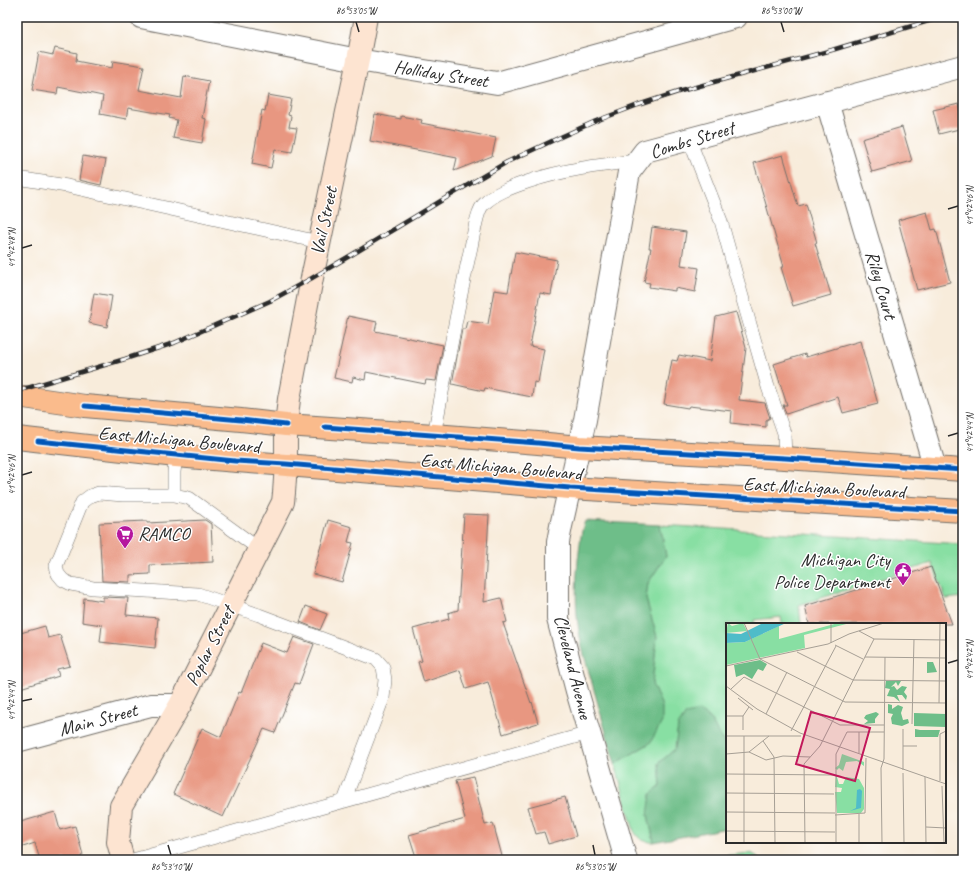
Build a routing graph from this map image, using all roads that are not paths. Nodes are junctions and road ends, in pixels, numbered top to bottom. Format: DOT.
graph roads {
  1 [pos="141,17"];
  2 [pos="366,17"];
  3 [pos="736,17"];
  4 [pos="358,60"];
  5 [pos="963,66"];
  6 [pos="827,102"];
  7 [pos="689,139"];
  8 [pos="637,161"];
  9 [pos="17,178"];
  10 [pos="320,242"];
  11 [pos="17,396"];
  12 [pos="286,425"];
  13 [pos="434,435"];
  14 [pos="17,438"];
  15 [pos="579,448"];
  16 [pos="176,456"];
  17 [pos="785,458"];
  18 [pos="286,464"];
  19 [pos="935,468"];
  20 [pos="963,470"];
  21 [pos="570,488"];
  22 [pos="174,495"];
  23 [pos="963,511"];
  24 [pos="259,549"];
  25 [pos="231,605"];
  26 [pos="180,705"];
  27 [pos="589,733"];
  28 [pos="17,742"];
  29 [pos="344,801"];
  30 [pos="123,860"];
  31 [pos="132,860"];
  32 [pos="626,860"];
  1 -- 4 [label="street, Holliday Street"];
  2 -- 4 [label="street, Vail Street"];
  3 -- 4 [label="street, Holliday Street"];
  4 -- 10 [label="street, Vail Street"];
  5 -- 6 [label="street, Combs Street"];
  6 -- 7 [label="street, Combs Street"];
  6 -- 19 [label="street, Riley Court"];
  7 -- 8 [label="street, Combs Street"];
  7 -- 17 [label="lane"];
  8 -- 13 [label="lane"];
  8 -- 15 [label="street, Combs Street"];
  9 -- 10 [label="lane"];
  10 -- 12 [label="street, Vail Street"];
  11 -- 12 [label="main road, East Michigan Boulevard"];
  12 -- 13 [label="main road, East Michigan Boulevard"];
  12 -- 18 [label="street, Poplar Street"];
  13 -- 15 [label="main road, East Michigan Boulevard"];
  14 -- 16 [label="main road, East Michigan Boulevard"];
  15 -- 17 [label="main road, East Michigan Boulevard"];
  15 -- 21 [label="street, Cleveland Avenue"];
  16 -- 18 [label="main road, East Michigan Boulevard"];
  16 -- 22 [label="lane"];
  17 -- 19 [label="main road, East Michigan Boulevard"];
  18 -- 21 [label="main road, East Michigan Boulevard"];
  18 -- 24 [label="street, Poplar Street"];
  19 -- 20 [label="main road, East Michigan Boulevard"];
  21 -- 23 [label="main road, East Michigan Boulevard"];
  21 -- 27 [label="street, Cleveland Avenue"];
  22 -- 24 [label="lane"];
  22 -- 25 [label="lane"];
  24 -- 25 [label="street, Poplar Street"];
  25 -- 26 [label="street, Poplar Street"];
  25 -- 29 [label="lane"];
  26 -- 28 [label="street, Main Street"];
  26 -- 30 [label="street, Poplar Street"];
  27 -- 29 [label="lane"];
  27 -- 32 [label="street, Cleveland Avenue"];
  29 -- 31 [label="lane"];
}
